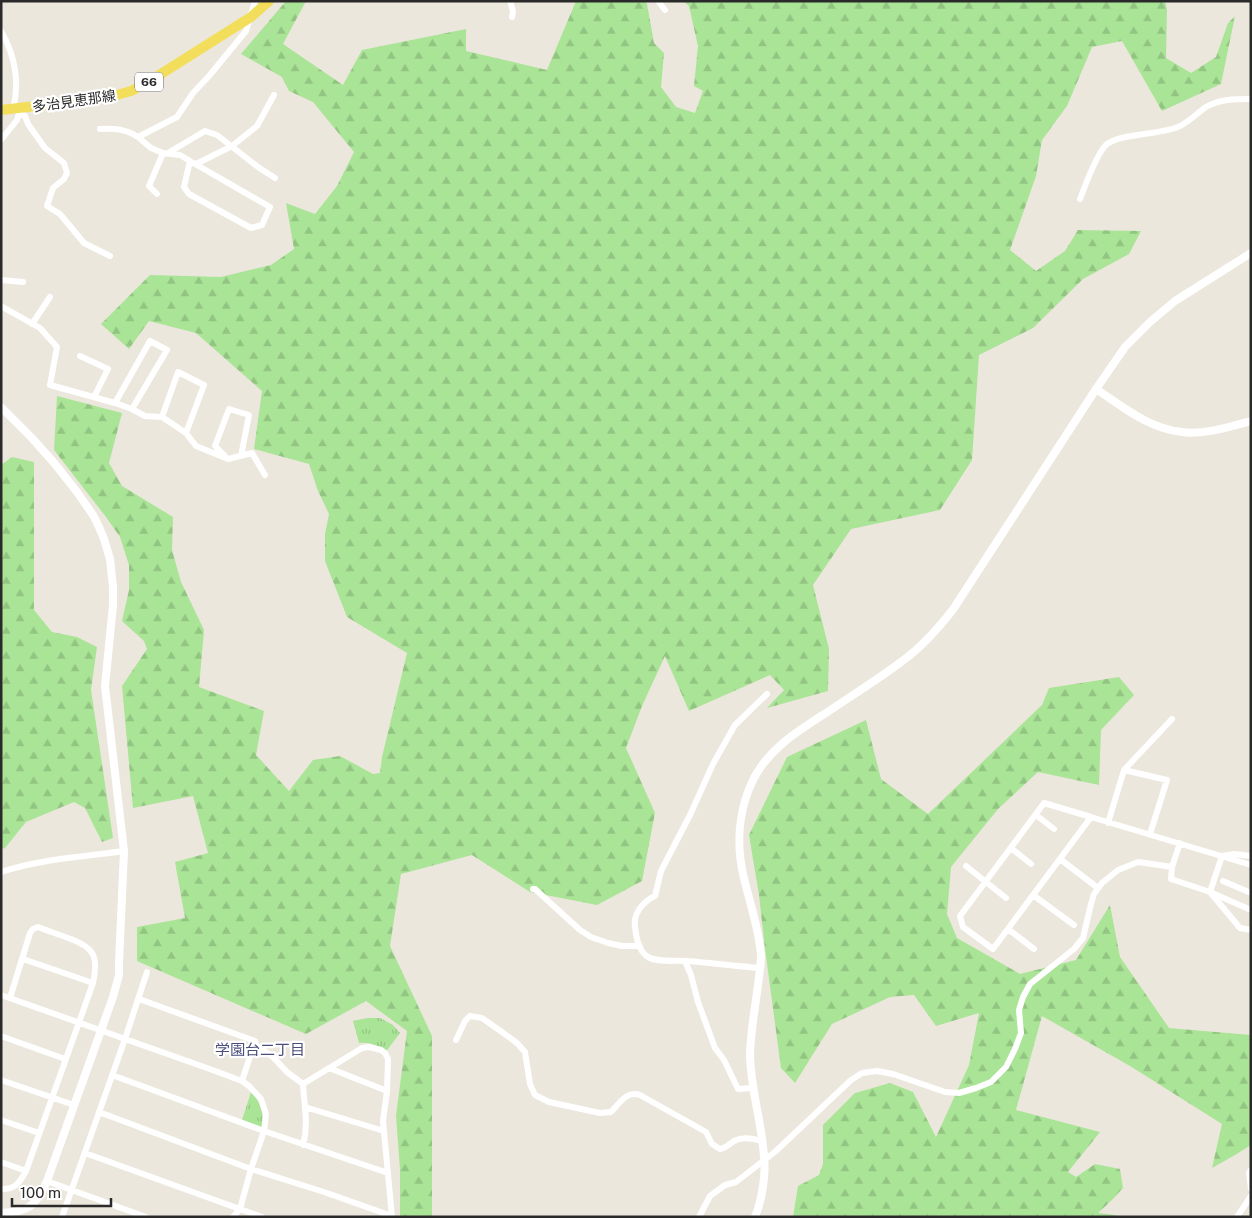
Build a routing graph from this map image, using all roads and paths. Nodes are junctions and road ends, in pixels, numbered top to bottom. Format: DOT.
graph roads {
  1 [pos="510,1"];
  2 [pos="658,1"];
  3 [pos="264,2"];
  4 [pos="665,10"];
  5 [pos="251,17"];
  6 [pos="512,17"];
  7 [pos="1,32"];
  8 [pos="274,95"];
  9 [pos="1251,99"];
  10 [pos="13,110"];
  11 [pos="100,129"];
  12 [pos="138,137"];
  13 [pos="1,140"];
  14 [pos="232,146"];
  15 [pos="165,153"];
  16 [pos="193,163"];
  17 [pos="275,178"];
  18 [pos="157,194"];
  19 [pos="1080,199"];
  20 [pos="1251,253"];
  21 [pos="110,256"];
  22 [pos="1,280"];
  23 [pos="23,282"];
  24 [pos="50,297"];
  25 [pos="1,306"];
  26 [pos="32,324"];
  27 [pos="80,356"];
  28 [pos="1096,389"];
  29 [pos="94,397"];
  30 [pos="114,403"];
  31 [pos="1,407"];
  32 [pos="132,409"];
  33 [pos="162,417"];
  34 [pos="1251,421"];
  35 [pos="186,433"];
  36 [pos="240,456"];
  37 [pos="228,458"];
  38 [pos="265,475"];
  39 [pos="767,694"];
  40 [pos="1172,719"];
  41 [pos="1124,770"];
  42 [pos="1036,815"];
  43 [pos="1091,817"];
  44 [pos="1108,823"];
  45 [pos="1054,829"];
  46 [pos="1150,834"];
  47 [pos="1180,843"];
  48 [pos="1011,848"];
  49 [pos="124,852"];
  50 [pos="1222,856"];
  51 [pos="1251,856"];
  52 [pos="1060,859"];
  53 [pos="1031,864"];
  54 [pos="1251,865"];
  55 [pos="966,866"];
  56 [pos="1172,868"];
  57 [pos="1,872"];
  58 [pos="1223,881"];
  59 [pos="985,882"];
  60 [pos="1098,888"];
  61 [pos="533,889"];
  62 [pos="1210,892"];
  63 [pos="1251,893"];
  64 [pos="1033,895"];
  65 [pos="1006,898"];
  66 [pos="1251,910"];
  67 [pos="1074,925"];
  68 [pos="1008,929"];
  69 [pos="1251,930"];
  70 [pos="639,946"];
  71 [pos="1034,949"];
  72 [pos="23,959"];
  73 [pos="685,961"];
  74 [pos="760,968"];
  75 [pos="147,972"];
  76 [pos="93,983"];
  77 [pos="1,994"];
  78 [pos="10,998"];
  79 [pos="139,999"];
  80 [pos="78,1022"];
  81 [pos="101,1030"];
  82 [pos="1,1036"];
  83 [pos="125,1039"];
  84 [pos="456,1040"];
  85 [pos="256,1041"];
  86 [pos="65,1059"];
  87 [pos="329,1068"];
  88 [pos="112,1075"];
  89 [pos="1,1080"];
  90 [pos="242,1081"];
  91 [pos="303,1084"];
  92 [pos="752,1088"];
  93 [pos="387,1092"];
  94 [pos="52,1097"];
  95 [pos="74,1105"];
  96 [pos="305,1107"];
  97 [pos="99,1112"];
  98 [pos="1,1120"];
  99 [pos="384,1131"];
  100 [pos="264,1132"];
  101 [pos="39,1133"];
  102 [pos="763,1141"];
  103 [pos="303,1145"];
  104 [pos="85,1153"];
  105 [pos="765,1159"];
  106 [pos="1,1162"];
  107 [pos="251,1169"];
  108 [pos="1251,1170"];
  109 [pos="26,1171"];
  110 [pos="388,1173"];
  111 [pos="48,1181"];
  112 [pos="1,1189"];
  113 [pos="1251,1189"];
  114 [pos="72,1190"];
  115 [pos="1251,1196"];
  116 [pos="240,1209"];
  117 [pos="1,1213"];
  118 [pos="62,1217"];
  119 [pos="146,1217"];
  120 [pos="233,1217"];
  121 [pos="262,1217"];
  122 [pos="392,1217"];
  123 [pos="699,1217"];
  124 [pos="755,1217"];
  125 [pos="1237,1217"];
  1 -- 6 [label="street"];
  2 -- 4 [label="street"];
  3 -- 5 [label="main road, 多治見恵那線 / 66"];
  5 -- 10 [label="main road, 多治見恵那線 / 66"];
  5 -- 12 [label="street"];
  7 -- 10 [label="street"];
  8 -- 14 [label="street"];
  9 -- 19 [label="street"];
  10 -- 13 [label="street"];
  10 -- 21 [label="street"];
  11 -- 12 [label="street"];
  12 -- 15 [label="street"];
  14 -- 15 [label="street"];
  14 -- 16 [label="street"];
  14 -- 17 [label="street"];
  15 -- 16 [label="street"];
  15 -- 18 [label="street"];
  16 -- 16 [label="street"];
  20 -- 28 [label="street"];
  22 -- 23 [label="street"];
  24 -- 26 [label="street"];
  25 -- 26 [label="street"];
  26 -- 29 [label="street"];
  27 -- 29 [label="street"];
  28 -- 34 [label="street"];
  28 -- 74 [label="street"];
  29 -- 30 [label="street"];
  30 -- 32 [label="street"];
  30 -- 32 [label="street"];
  31 -- 49 [label="street"];
  32 -- 33 [label="street"];
  33 -- 35 [label="street"];
  33 -- 35 [label="street"];
  35 -- 37 [label="street"];
  36 -- 37 [label="street"];
  36 -- 37 [label="street"];
  36 -- 38 [label="street"];
  39 -- 70 [label="street"];
  40 -- 41 [label="street"];
  41 -- 44 [label="street"];
  41 -- 46 [label="street"];
  42 -- 43 [label="street"];
  42 -- 45 [label="street"];
  42 -- 48 [label="street"];
  43 -- 44 [label="street"];
  43 -- 52 [label="street"];
  44 -- 46 [label="street"];
  46 -- 47 [label="street"];
  47 -- 50 [label="street"];
  47 -- 56 [label="street"];
  48 -- 53 [label="street"];
  48 -- 59 [label="street"];
  49 -- 57 [label="street"];
  49 -- 81 [label="street"];
  50 -- 51 [label="street"];
  50 -- 54 [label="street"];
  50 -- 62 [label="street"];
  52 -- 60 [label="street"];
  52 -- 64 [label="street"];
  55 -- 59 [label="street"];
  56 -- 60 [label="street"];
  56 -- 62 [label="street"];
  58 -- 63 [label="street"];
  59 -- 65 [label="street"];
  59 -- 68 [label="street"];
  60 -- 105 [label="street"];
  61 -- 70 [label="street"];
  62 -- 66 [label="street"];
  62 -- 69 [label="street"];
  64 -- 67 [label="street"];
  64 -- 68 [label="street"];
  68 -- 71 [label="street"];
  70 -- 73 [label="street"];
  72 -- 76 [label="street"];
  72 -- 76 [label="street"];
  72 -- 78 [label="street"];
  73 -- 74 [label="street"];
  73 -- 92 [label="street"];
  74 -- 92 [label="street"];
  75 -- 79 [label="street"];
  76 -- 80 [label="street"];
  77 -- 78 [label="street"];
  78 -- 80 [label="street"];
  79 -- 83 [label="street"];
  79 -- 85 [label="street"];
  80 -- 81 [label="street"];
  80 -- 86 [label="street"];
  81 -- 83 [label="street"];
  81 -- 95 [label="street"];
  82 -- 86 [label="street"];
  83 -- 88 [label="street"];
  83 -- 90 [label="street"];
  84 -- 102 [label="street"];
  85 -- 90 [label="street"];
  85 -- 91 [label="street"];
  86 -- 94 [label="street"];
  87 -- 91 [label="street"];
  87 -- 93 [label="street"];
  87 -- 93 [label="street"];
  88 -- 97 [label="street"];
  88 -- 100 [label="street"];
  89 -- 94 [label="street"];
  90 -- 100 [label="street"];
  91 -- 96 [label="street"];
  92 -- 102 [label="street"];
  93 -- 99 [label="street"];
  94 -- 95 [label="street"];
  94 -- 101 [label="street"];
  95 -- 111 [label="street"];
  96 -- 99 [label="street"];
  96 -- 103 [label="street"];
  97 -- 104 [label="street"];
  97 -- 107 [label="street"];
  98 -- 101 [label="street"];
  99 -- 110 [label="street"];
  100 -- 103 [label="street"];
  100 -- 107 [label="street"];
  101 -- 109 [label="street"];
  102 -- 105 [label="street"];
  103 -- 110 [label="street"];
  104 -- 114 [label="street"];
  104 -- 116 [label="street"];
  105 -- 123 [label="street"];
  105 -- 124 [label="street"];
  106 -- 109 [label="street"];
  107 -- 116 [label="street"];
  107 -- 122 [label="street"];
  108 -- 113 [label="street"];
  109 -- 112 [label="street"];
  110 -- 122 [label="street"];
  111 -- 114 [label="street"];
  111 -- 117 [label="street"];
  114 -- 118 [label="street"];
  114 -- 119 [label="street"];
  115 -- 125 [label="street"];
  116 -- 120 [label="street"];
  116 -- 121 [label="street"];
}
